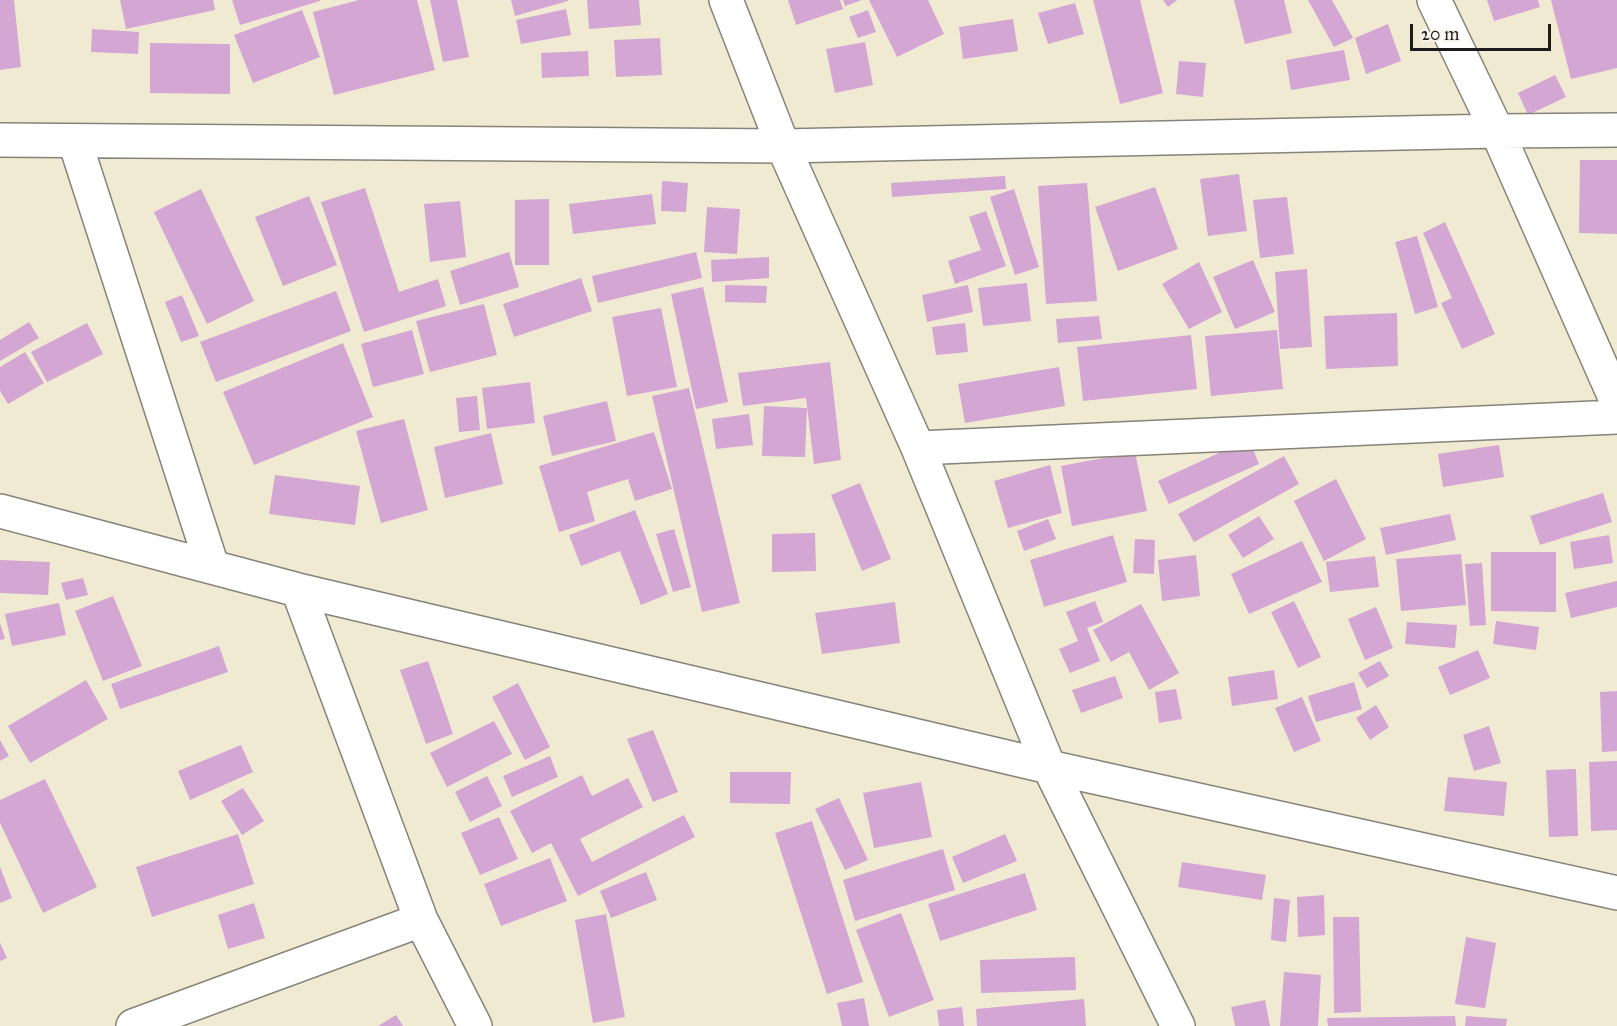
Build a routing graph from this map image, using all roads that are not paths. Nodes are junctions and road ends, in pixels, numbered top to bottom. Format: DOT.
graph roads {
  1 [pos="726,0"];
  2 [pos="1434,0"];
  3 [pos="1617,130"];
  4 [pos="1497,131"];
  5 [pos="0,140"];
  6 [pos="75,142"];
  7 [pos="783,146"];
  8 [pos="1617,402"];
  9 [pos="1617,417"];
  10 [pos="918,448"];
  11 [pos="0,511"];
  12 [pos="212,567"];
  13 [pos="298,591"];
  14 [pos="1049,767"];
  15 [pos="1617,893"];
  16 [pos="421,920"];
  17 [pos="134,1026"];
  18 [pos="475,1026"];
  19 [pos="1178,1026"];
  1 -- 7 [label="street"];
  2 -- 4 [label="street"];
  3 -- 4 [label="street"];
  4 -- 7 [label="street"];
  4 -- 8 [label="street"];
  5 -- 6 [label="street"];
  6 -- 7 [label="street"];
  6 -- 12 [label="street"];
  7 -- 10 [label="street"];
  9 -- 10 [label="street"];
  10 -- 14 [label="street"];
  11 -- 12 [label="street"];
  12 -- 13 [label="street"];
  13 -- 14 [label="street"];
  13 -- 16 [label="street"];
  14 -- 15 [label="street"];
  14 -- 19 [label="street"];
  16 -- 17 [label="street"];
  16 -- 18 [label="street"];
}
